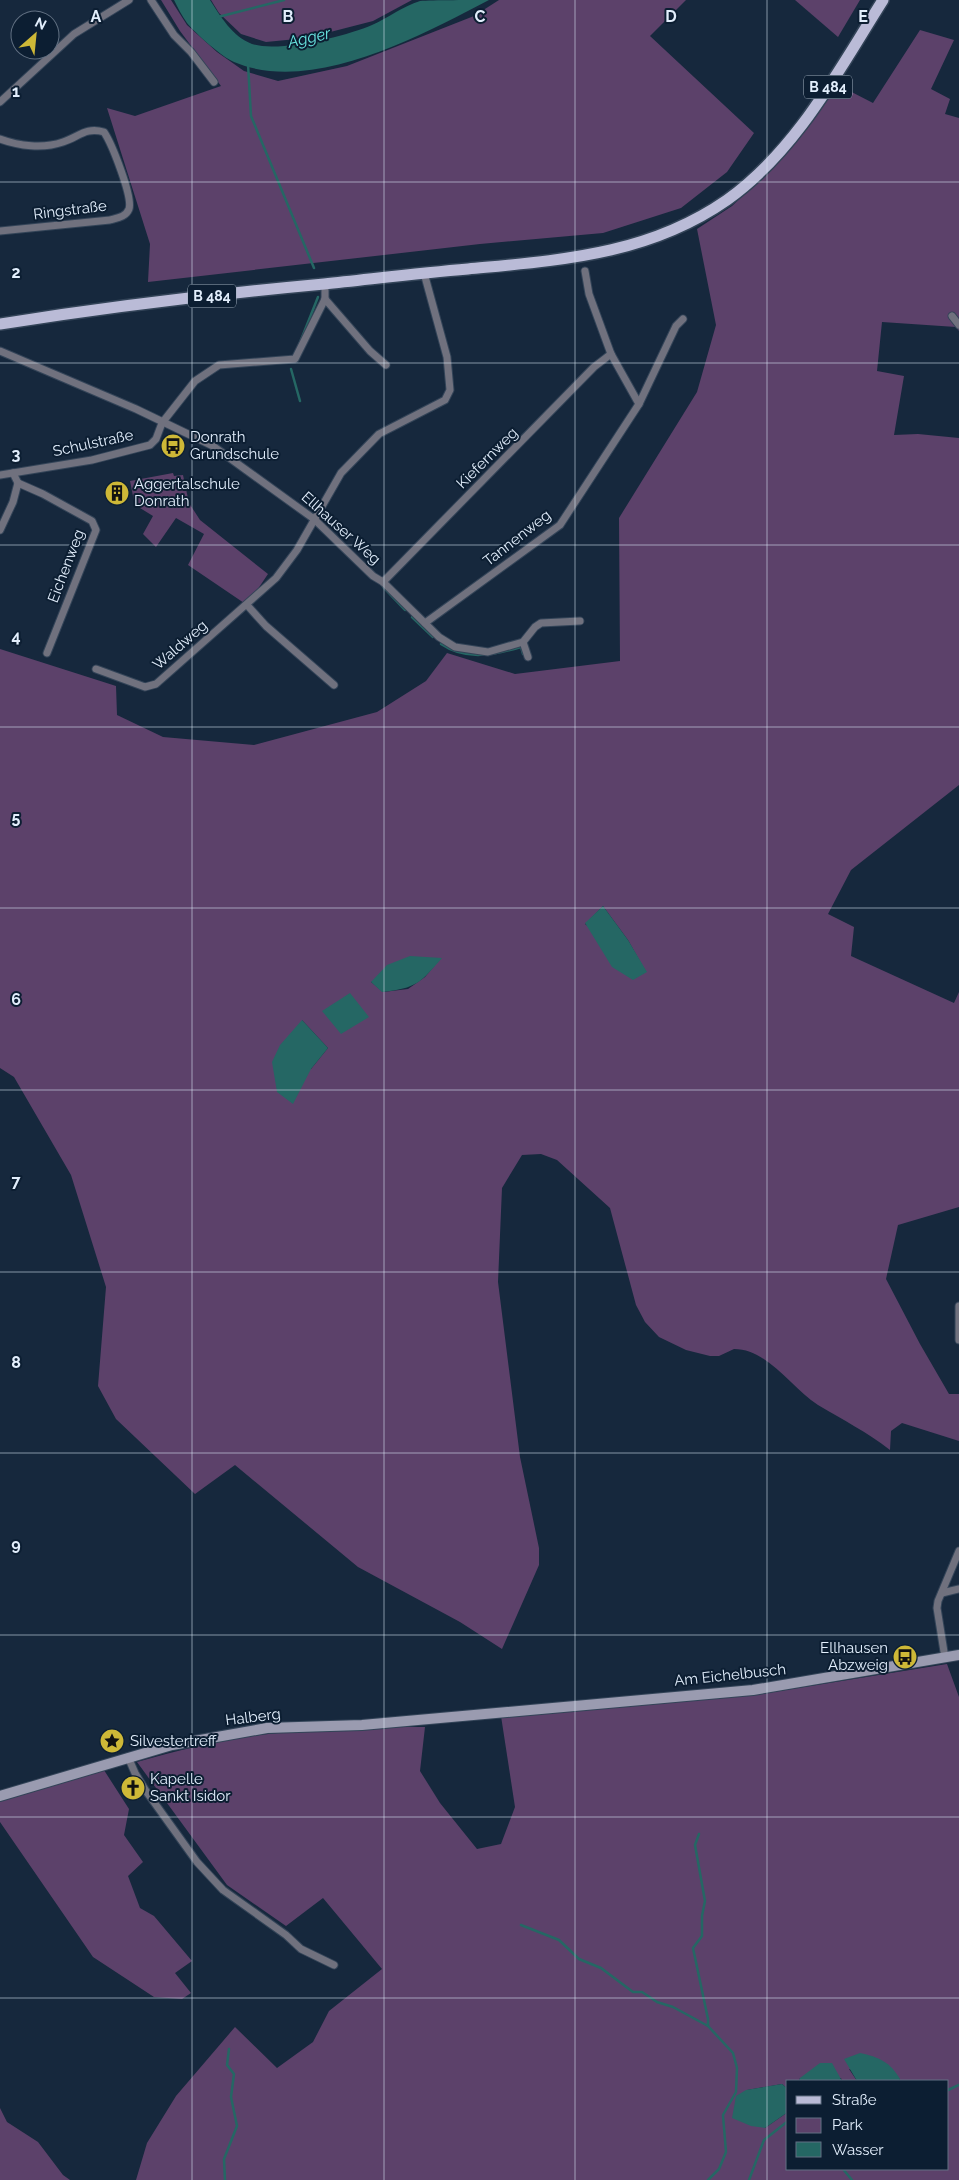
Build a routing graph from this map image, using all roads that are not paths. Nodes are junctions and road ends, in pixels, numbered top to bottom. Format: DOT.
graph roads {
  1 [pos="129,0"];
  2 [pos="151,0"];
  3 [pos="883,0"];
  4 [pos="214,82"];
  5 [pos="0,102"];
  6 [pos="0,140"];
  7 [pos="0,232"];
  8 [pos="585,271"];
  9 [pos="424,273"];
  10 [pos="325,284"];
  11 [pos="324,299"];
  12 [pos="952,316"];
  13 [pos="683,319"];
  14 [pos="0,324"];
  15 [pos="959,324"];
  16 [pos="0,351"];
  17 [pos="611,354"];
  18 [pos="386,366"];
  19 [pos="639,404"];
  20 [pos="162,423"];
  21 [pos="14,473"];
  22 [pos="0,475"];
  23 [pos="18,484"];
  24 [pos="314,519"];
  25 [pos="0,530"];
  26 [pos="383,582"];
  27 [pos="247,605"];
  28 [pos="580,621"];
  29 [pos="425,623"];
  30 [pos="523,642"];
  31 [pos="47,653"];
  32 [pos="528,657"];
  33 [pos="96,669"];
  34 [pos="334,685"];
  35 [pos="959,1306"];
  36 [pos="959,1340"];
  37 [pos="959,1551"];
  38 [pos="959,1589"];
  39 [pos="942,1593"];
  40 [pos="959,1655"];
  41 [pos="945,1658"];
  42 [pos="502,1713"];
  43 [pos="128,1757"];
  44 [pos="0,1796"];
  45 [pos="334,1965"];
  1 -- 5 [label="street"];
  2 -- 4 [label="street"];
  3 -- 9 [label="main road, B 484"];
  6 -- 7 [label="street, Ringstraße"];
  8 -- 17 [label="street"];
  9 -- 10 [label="main road, B 484"];
  9 -- 24 [label="street, Waldweg"];
  10 -- 11 [label="street, Schulstraße"];
  10 -- 14 [label="main road, B 484"];
  11 -- 18 [label="street"];
  11 -- 20 [label="street, Schulstraße"];
  12 -- 15 [label="street"];
  13 -- 19 [label="street, Tannenweg"];
  16 -- 20 [label="street, Ellhauser Weg"];
  17 -- 19 [label="street"];
  17 -- 26 [label="street, Kiefernweg"];
  19 -- 29 [label="street, Tannenweg"];
  20 -- 21 [label="street, Schulstraße"];
  20 -- 24 [label="street, Ellhauser Weg"];
  21 -- 22 [label="street, Schulstraße"];
  21 -- 23 [label="street"];
  23 -- 25 [label="street"];
  23 -- 31 [label="street, Eichenweg"];
  24 -- 26 [label="street, Ellhauser Weg"];
  24 -- 27 [label="street, Waldweg"];
  26 -- 29 [label="street, Ellhauser Weg"];
  27 -- 33 [label="street, Waldweg"];
  27 -- 34 [label="street"];
  28 -- 30 [label="street"];
  29 -- 30 [label="street, Ellhauser Weg"];
  30 -- 32 [label="street"];
  35 -- 36 [label="street"];
  37 -- 39 [label="street"];
  38 -- 39 [label="street"];
  39 -- 41 [label="street"];
  40 -- 41 [label="street, Am Eichelbusch"];
  41 -- 42 [label="street, Am Eichelbusch"];
  42 -- 43 [label="street, Halberg"];
  43 -- 44 [label="street, Halberg"];
  43 -- 45 [label="street"];
}
